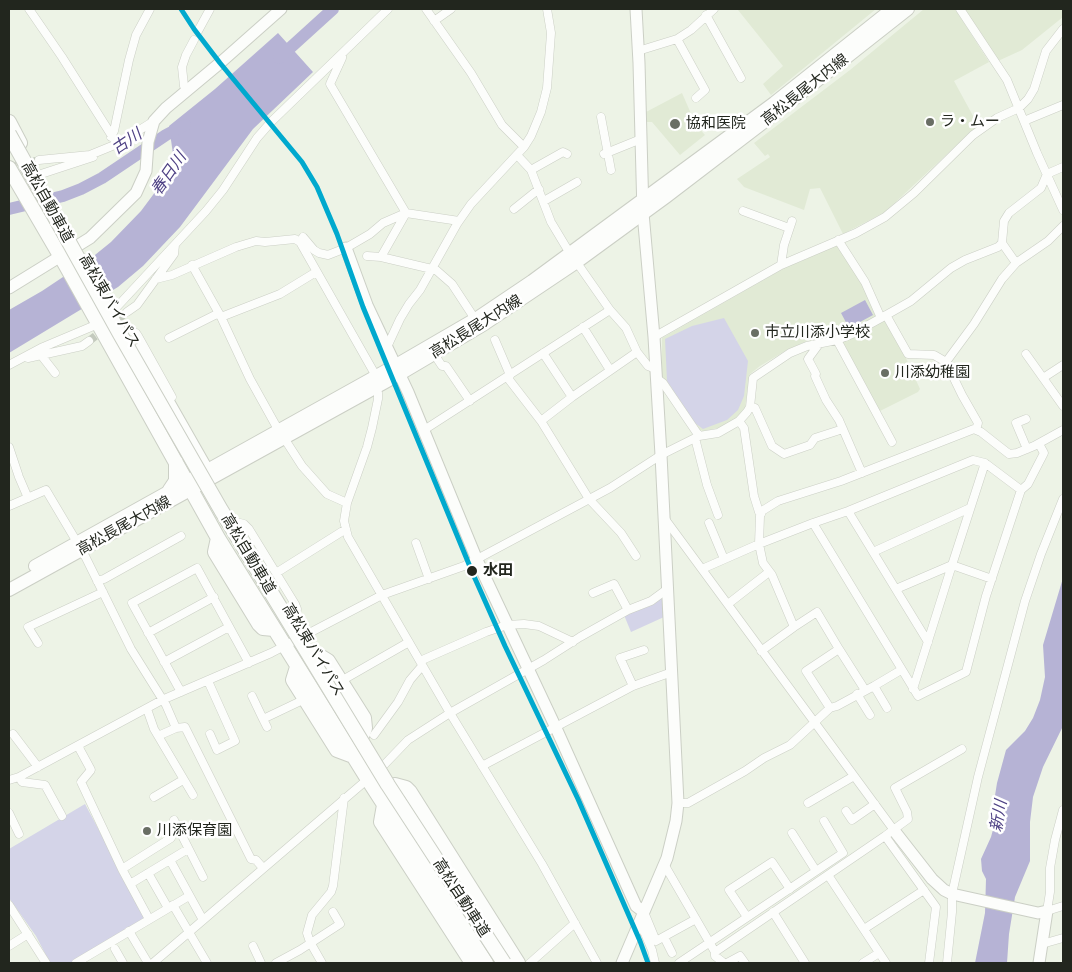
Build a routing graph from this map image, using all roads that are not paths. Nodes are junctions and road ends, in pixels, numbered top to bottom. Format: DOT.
graph roads {
  1 [pos="29,9"];
  2 [pos="150,9"];
  3 [pos="210,9"];
  4 [pos="281,9"];
  5 [pos="388,9"];
  6 [pos="426,9"];
  7 [pos="451,9"];
  8 [pos="547,9"];
  9 [pos="636,9"];
  10 [pos="714,9"];
  11 [pos="892,9"];
  12 [pos="908,9"];
  13 [pos="960,9"];
  14 [pos="706,15"];
  15 [pos="434,21"];
  16 [pos="1063,29"];
  17 [pos="198,31"];
  18 [pos="677,39"];
  19 [pos="194,40"];
  20 [pos="638,51"];
  21 [pos="342,53"];
  22 [pos="741,78"];
  23 [pos="186,91"];
  24 [pos="696,98"];
  25 [pos="1063,105"];
  26 [pos="1019,108"];
  27 [pos="601,116"];
  28 [pos="9,122"];
  29 [pos="1024,122"];
  30 [pos="152,125"];
  31 [pos="9,134"];
  32 [pos="111,137"];
  33 [pos="642,139"];
  34 [pos="117,144"];
  35 [pos="524,147"];
  36 [pos="108,148"];
  37 [pos="9,151"];
  38 [pos="606,153"];
  39 [pos="517,154"];
  40 [pos="567,154"];
  41 [pos="39,160"];
  42 [pos="1063,167"];
  43 [pos="531,170"];
  44 [pos="611,170"];
  45 [pos="1047,174"];
  46 [pos="39,177"];
  47 [pos="13,178"];
  48 [pos="577,182"];
  49 [pos="539,189"];
  50 [pos="644,199"];
  51 [pos="544,201"];
  52 [pos="514,209"];
  53 [pos="1063,210"];
  54 [pos="743,211"];
  55 [pos="406,213"];
  56 [pos="643,213"];
  57 [pos="458,221"];
  58 [pos="1063,226"];
  59 [pos="838,240"];
  60 [pos="300,242"];
  61 [pos="1002,243"];
  62 [pos="176,245"];
  63 [pos="346,248"];
  64 [pos="80,250"];
  65 [pos="367,256"];
  66 [pos="381,257"];
  67 [pos="573,257"];
  68 [pos="63,261"];
  69 [pos="1016,263"];
  70 [pos="192,265"];
  71 [pos="781,265"];
  72 [pos="431,270"];
  73 [pos="316,272"];
  74 [pos="156,279"];
  75 [pos="9,288"];
  76 [pos="117,309"];
  77 [pos="610,310"];
  78 [pos="220,315"];
  79 [pos="883,316"];
  80 [pos="475,319"];
  81 [pos="96,320"];
  82 [pos="583,327"];
  83 [pos="654,337"];
  84 [pos="169,338"];
  85 [pos="495,340"];
  86 [pos="837,340"];
  87 [pos="89,341"];
  88 [pos="819,344"];
  89 [pos="387,347"];
  90 [pos="637,352"];
  91 [pos="543,353"];
  92 [pos="434,354"];
  93 [pos="1026,354"];
  94 [pos="42,355"];
  95 [pos="21,360"];
  96 [pos="946,362"];
  97 [pos="9,365"];
  98 [pos="1063,365"];
  99 [pos="398,369"];
  100 [pos="610,370"];
  101 [pos="55,373"];
  102 [pos="656,374"];
  103 [pos="509,376"];
  104 [pos="1043,378"];
  105 [pos="376,381"];
  106 [pos="572,397"];
  107 [pos="470,401"];
  108 [pos="1063,406"];
  109 [pos="750,407"];
  110 [pos="1026,419"];
  111 [pos="541,421"];
  112 [pos="739,421"];
  113 [pos="843,429"];
  114 [pos="424,430"];
  115 [pos="976,430"];
  116 [pos="1063,430"];
  117 [pos="281,433"];
  118 [pos="697,437"];
  119 [pos="892,442"];
  120 [pos="1039,444"];
  121 [pos="9,447"];
  122 [pos="1027,449"];
  123 [pos="661,455"];
  124 [pos="176,462"];
  125 [pos="985,463"];
  126 [pos="862,473"];
  127 [pos="208,474"];
  128 [pos="189,485"];
  129 [pos="170,490"];
  130 [pos="1021,490"];
  131 [pos="28,498"];
  132 [pos="589,499"];
  133 [pos="1063,499"];
  134 [pos="347,503"];
  135 [pos="9,506"];
  136 [pos="970,508"];
  137 [pos="848,511"];
  138 [pos="761,514"];
  139 [pos="718,515"];
  140 [pos="662,516"];
  141 [pos="236,522"];
  142 [pos="709,523"];
  143 [pos="813,523"];
  144 [pos="346,529"];
  145 [pos="181,536"];
  146 [pos="416,543"];
  147 [pos="758,544"];
  148 [pos="79,546"];
  149 [pos="873,552"];
  150 [pos="636,556"];
  151 [pos="724,559"];
  152 [pos="477,560"];
  153 [pos="952,565"];
  154 [pos="702,569"];
  155 [pos="276,572"];
  156 [pos="769,572"];
  157 [pos="429,579"];
  158 [pos="992,579"];
  159 [pos="9,580"];
  160 [pos="97,581"];
  161 [pos="896,589"];
  162 [pos="9,590"];
  163 [pos="666,590"];
  164 [pos="103,592"];
  165 [pos="593,592"];
  166 [pos="382,595"];
  167 [pos="214,597"];
  168 [pos="728,604"];
  169 [pos="628,610"];
  170 [pos="295,621"];
  171 [pos="507,625"];
  172 [pos="794,627"];
  173 [pos="229,628"];
  174 [pos="148,633"];
  175 [pos="304,636"];
  176 [pos="409,642"];
  177 [pos="573,642"];
  178 [pos="928,642"];
  179 [pos="38,643"];
  180 [pos="285,646"];
  181 [pos="839,649"];
  182 [pos="644,650"];
  183 [pos="761,651"];
  184 [pos="315,653"];
  185 [pos="164,662"];
  186 [pos="249,663"];
  187 [pos="421,664"];
  188 [pos="297,666"];
  189 [pos="527,670"];
  190 [pos="901,670"];
  191 [pos="672,672"];
  192 [pos="208,681"];
  193 [pos="341,681"];
  194 [pos="633,686"];
  195 [pos="874,686"];
  196 [pos="913,689"];
  197 [pos="865,690"];
  198 [pos="181,692"];
  199 [pos="857,694"];
  200 [pos="252,696"];
  201 [pos="305,699"];
  202 [pos="162,700"];
  203 [pos="830,708"];
  204 [pos="887,708"];
  205 [pos="147,709"];
  206 [pos="450,713"];
  207 [pos="870,715"];
  208 [pos="263,719"];
  209 [pos="814,722"];
  210 [pos="267,727"];
  211 [pos="176,728"];
  212 [pos="556,728"];
  213 [pos="13,734"];
  214 [pos="210,734"];
  215 [pos="368,734"];
  216 [pos="158,736"];
  217 [pos="78,746"];
  218 [pos="962,749"];
  219 [pos="353,756"];
  220 [pos="383,766"];
  221 [pos="482,766"];
  222 [pos="38,767"];
  223 [pos="854,776"];
  224 [pos="367,778"];
  225 [pos="9,780"];
  226 [pos="20,780"];
  227 [pos="183,780"];
  228 [pos="395,785"];
  229 [pos="193,794"];
  230 [pos="154,797"];
  231 [pos="344,798"];
  232 [pos="678,803"];
  233 [pos="808,803"];
  234 [pos="875,804"];
  235 [pos="1063,810"];
  236 [pos="846,811"];
  237 [pos="9,813"];
  238 [pos="62,816"];
  239 [pos="174,820"];
  240 [pos="824,821"];
  241 [pos="792,833"];
  242 [pos="892,833"];
  243 [pos="19,834"];
  244 [pos="171,838"];
  245 [pos="188,848"];
  246 [pos="170,860"];
  247 [pos="664,864"];
  248 [pos="262,868"];
  249 [pos="122,869"];
  250 [pos="816,871"];
  251 [pos="148,873"];
  252 [pos="828,875"];
  253 [pos="203,877"];
  254 [pos="130,884"];
  255 [pos="790,889"];
  256 [pos="924,890"];
  257 [pos="189,896"];
  258 [pos="955,896"];
  259 [pos="9,905"];
  260 [pos="170,906"];
  261 [pos="1063,906"];
  262 [pos="333,912"];
  263 [pos="773,912"];
  264 [pos="1042,912"];
  265 [pos="642,917"];
  266 [pos="747,917"];
  267 [pos="148,919"];
  268 [pos="696,919"];
  269 [pos="203,920"];
  270 [pos="575,924"];
  271 [pos="455,926"];
  272 [pos="864,929"];
  273 [pos="129,931"];
  274 [pos="189,932"];
  275 [pos="28,934"];
  276 [pos="664,937"];
  277 [pos="1063,938"];
  278 [pos="310,942"];
  279 [pos="709,943"];
  280 [pos="1042,944"];
  281 [pos="9,946"];
  282 [pos="252,946"];
  283 [pos="115,949"];
  284 [pos="672,952"];
  285 [pos="715,952"];
  286 [pos="879,953"];
  287 [pos="46,963"];
  288 [pos="76,963"];
  289 [pos="123,963"];
  290 [pos="148,963"];
  291 [pos="153,963"];
  292 [pos="207,963"];
  293 [pos="261,963"];
  294 [pos="276,963"];
  295 [pos="322,963"];
  296 [pos="472,963"];
  297 [pos="486,963"];
  298 [pos="493,963"];
  299 [pos="504,963"];
  300 [pos="510,963"];
  301 [pos="518,963"];
  302 [pos="530,963"];
  303 [pos="596,963"];
  304 [pos="622,963"];
  305 [pos="655,963"];
  306 [pos="679,963"];
  307 [pos="725,963"];
  308 [pos="745,963"];
  309 [pos="805,963"];
  310 [pos="863,963"];
  311 [pos="886,963"];
  312 [pos="929,963"];
  313 [pos="947,963"];
  314 [pos="1039,963"];
  1 -- 32 [label="street"];
  2 -- 32 [label="street"];
  3 -- 17 [label="street"];
  4 -- 23 [label="street"];
  5 -- 21 [label="street"];
  6 -- 15 [label="street"];
  7 -- 15 [label="street"];
  8 -- 35 [label="street"];
  9 -- 20 [label="street"];
  10 -- 14 [label="street"];
  11 -- 50 [label="main road, 高松長尾大内線"];
  12 -- 56 [label="main road, 高松長尾大内線"];
  13 -- 26 [label="street"];
  14 -- 18 [label="street"];
  14 -- 22 [label="street"];
  15 -- 35 [label="street"];
  16 -- 26 [label="street"];
  18 -- 20 [label="street"];
  18 -- 24 [label="street"];
  19 -- 23 [label="street"];
  20 -- 33 [label="street"];
  21 -- 55 [label="street"];
  21 -- 62 [label="street"];
  23 -- 30 [label="street"];
  25 -- 29 [label="street"];
  26 -- 29 [label="street"];
  26 -- 59 [label="street"];
  27 -- 38 [label="street"];
  28 -- 46 [label="highway, 高松東バイパス"];
  29 -- 45 [label="street"];
  30 -- 34 [label="street"];
  30 -- 64 [label="street"];
  31 -- 299 [label="highway, 高松自動車道, bridge"];
  32 -- 34 [label="street"];
  33 -- 38 [label="street"];
  33 -- 50 [label="street"];
  34 -- 36 [label="street"];
  35 -- 39 [label="street"];
  36 -- 41 [label="street"];
  36 -- 46 [label="street"];
  37 -- 298 [label="highway, 高松自動車道"];
  38 -- 44 [label="street"];
  39 -- 43 [label="street"];
  39 -- 57 [label="street"];
  40 -- 43 [label="street"];
  42 -- 45 [label="street"];
  43 -- 49 [label="street"];
  45 -- 53 [label="street"];
  45 -- 61 [label="street"];
  46 -- 64 [label="highway, 高松東バイパス"];
  47 -- 68 [label="highway, 高松東バイパス"];
  48 -- 51 [label="street"];
  49 -- 51 [label="street"];
  49 -- 52 [label="street"];
  50 -- 56 [label="street"];
  50 -- 67 [label="main road, 高松長尾大内線"];
  51 -- 67 [label="street"];
  54 -- 71 [label="street"];
  55 -- 57 [label="street"];
  55 -- 63 [label="street"];
  55 -- 66 [label="street"];
  56 -- 67 [label="main road, 高松長尾大内線"];
  56 -- 83 [label="street"];
  57 -- 72 [label="street"];
  58 -- 69 [label="street"];
  59 -- 71 [label="street"];
  59 -- 79 [label="street"];
  60 -- 63 [label="street"];
  60 -- 70 [label="street"];
  60 -- 73 [label="street"];
  61 -- 69 [label="street"];
  61 -- 79 [label="street"];
  62 -- 74 [label="street"];
  62 -- 76 [label="street"];
  63 -- 89 [label="street"];
  64 -- 68 [label="street"];
  64 -- 76 [label="highway, 高松東バイパス"];
  65 -- 66 [label="street"];
  66 -- 72 [label="street"];
  67 -- 77 [label="street"];
  67 -- 80 [label="main road, 高松長尾大内線"];
  67 -- 92 [label="main road, 高松長尾大内線"];
  68 -- 75 [label="street"];
  68 -- 81 [label="highway, 高松東バイパス"];
  69 -- 96 [label="street"];
  70 -- 74 [label="street"];
  70 -- 78 [label="street"];
  71 -- 83 [label="street"];
  72 -- 80 [label="street"];
  72 -- 89 [label="street"];
  73 -- 78 [label="street"];
  73 -- 105 [label="street"];
  74 -- 76 [label="street"];
  76 -- 127 [label="highway, 高松東バイパス"];
  77 -- 82 [label="street"];
  77 -- 90 [label="street"];
  78 -- 84 [label="street"];
  78 -- 117 [label="street"];
  79 -- 86 [label="street"];
  79 -- 96 [label="street"];
  80 -- 99 [label="main road, 高松長尾大内線"];
  81 -- 95 [label="street"];
  81 -- 124 [label="highway, 高松東バイパス"];
  82 -- 91 [label="street"];
  82 -- 100 [label="street"];
  83 -- 102 [label="street"];
  85 -- 103 [label="street"];
  86 -- 88 [label="street"];
  86 -- 119 [label="street"];
  87 -- 94 [label="street"];
  88 -- 109 [label="street"];
  88 -- 113 [label="street"];
  89 -- 99 [label="street"];
  90 -- 100 [label="street"];
  90 -- 102 [label="street"];
  91 -- 103 [label="street"];
  91 -- 106 [label="street"];
  92 -- 99 [label="main road, 高松長尾大内線"];
  92 -- 107 [label="street"];
  93 -- 104 [label="street"];
  94 -- 95 [label="street"];
  94 -- 101 [label="street"];
  95 -- 97 [label="street"];
  96 -- 115 [label="street"];
  98 -- 104 [label="street"];
  99 -- 105 [label="main road, 高松長尾大内線"];
  99 -- 114 [label="street"];
  100 -- 106 [label="street"];
  102 -- 118 [label="street"];
  102 -- 123 [label="street"];
  103 -- 107 [label="street"];
  103 -- 111 [label="street"];
  104 -- 108 [label="street"];
  105 -- 117 [label="main road, 高松長尾大内線"];
  105 -- 134 [label="street"];
  106 -- 111 [label="street"];
  107 -- 114 [label="street"];
  109 -- 112 [label="street"];
  109 -- 113 [label="street"];
  110 -- 122 [label="street"];
  111 -- 132 [label="street"];
  112 -- 118 [label="street"];
  112 -- 138 [label="street"];
  113 -- 126 [label="street"];
  114 -- 152 [label="street"];
  115 -- 122 [label="street"];
  115 -- 126 [label="street"];
  116 -- 120 [label="street"];
  117 -- 127 [label="main road, 高松長尾大内線"];
  117 -- 134 [label="street"];
  118 -- 123 [label="street"];
  118 -- 139 [label="street"];
  120 -- 122 [label="street"];
  120 -- 130 [label="street"];
  121 -- 131 [label="street"];
  123 -- 132 [label="street"];
  123 -- 140 [label="street"];
  124 -- 128 [label="highway, 高松東バイパス"];
  124 -- 129 [label="highway"];
  125 -- 130 [label="street"];
  125 -- 136 [label="street"];
  125 -- 137 [label="street"];
  126 -- 138 [label="street"];
  127 -- 128 [label="main road, 高松長尾大内線"];
  127 -- 141 [label="highway, 高松東バイパス"];
  128 -- 129 [label="main road, 高松長尾大内線"];
  128 -- 148 [label="main road, 高松長尾大内線"];
  128 -- 180 [label="highway, 高松東バイパス"];
  129 -- 148 [label="main road, 高松長尾大内線"];
  130 -- 158 [label="street"];
  131 -- 135 [label="street"];
  131 -- 148 [label="street"];
  132 -- 150 [label="street"];
  132 -- 152 [label="street"];
  133 -- 258 [label="street"];
  134 -- 144 [label="street"];
  136 -- 149 [label="street"];
  136 -- 153 [label="street"];
  137 -- 143 [label="street"];
  137 -- 149 [label="street"];
  138 -- 147 [label="street"];
  140 -- 154 [label="street"];
  140 -- 163 [label="street"];
  141 -- 155 [label="street"];
  141 -- 170 [label="highway, 高松東バイパス"];
  142 -- 151 [label="street"];
  143 -- 147 [label="street"];
  143 -- 190 [label="street"];
  144 -- 155 [label="street"];
  144 -- 166 [label="street"];
  145 -- 160 [label="street"];
  146 -- 157 [label="street"];
  147 -- 151 [label="street"];
  147 -- 156 [label="street"];
  148 -- 159 [label="main road, 高松長尾大内線"];
  148 -- 160 [label="street"];
  148 -- 162 [label="main road, 高松長尾大内線"];
  149 -- 161 [label="street"];
  151 -- 154 [label="street"];
  152 -- 157 [label="street"];
  152 -- 171 [label="street"];
  153 -- 158 [label="street"];
  153 -- 161 [label="street"];
  153 -- 178 [label="street"];
  154 -- 168 [label="street"];
  155 -- 170 [label="street"];
  156 -- 168 [label="street"];
  156 -- 172 [label="street"];
  157 -- 166 [label="street"];
  158 -- 196 [label="street"];
  160 -- 164 [label="street"];
  161 -- 178 [label="street"];
  163 -- 169 [label="street"];
  163 -- 191 [label="street"];
  164 -- 179 [label="street"];
  164 -- 202 [label="street"];
  165 -- 169 [label="street"];
  166 -- 175 [label="street"];
  166 -- 176 [label="street"];
  167 -- 173 [label="street"];
  167 -- 174 [label="street"];
  167 -- 174 [label="street"];
  168 -- 183 [label="street"];
  169 -- 177 [label="street"];
  170 -- 175 [label="highway, 高松東バイパス"];
  171 -- 177 [label="street"];
  171 -- 187 [label="street"];
  171 -- 189 [label="street"];
  172 -- 181 [label="street"];
  172 -- 183 [label="street"];
  173 -- 185 [label="street"];
  173 -- 186 [label="street"];
  174 -- 185 [label="street"];
  175 -- 180 [label="street"];
  175 -- 184 [label="highway, 高松東バイパス"];
  176 -- 187 [label="street"];
  176 -- 193 [label="street"];
  177 -- 189 [label="street"];
  178 -- 196 [label="street"];
  180 -- 186 [label="street"];
  180 -- 188 [label="highway, 高松東バイパス"];
  181 -- 197 [label="street"];
  181 -- 203 [label="street"];
  182 -- 194 [label="street"];
  183 -- 209 [label="street"];
  184 -- 193 [label="highway"];
  184 -- 215 [label="highway, 高松東バイパス"];
  185 -- 198 [label="street"];
  186 -- 192 [label="street"];
  187 -- 206 [label="street"];
  187 -- 215 [label="street"];
  188 -- 201 [label="highway"];
  188 -- 219 [label="highway, 高松東バイパス"];
  189 -- 206 [label="street"];
  189 -- 212 [label="street"];
  190 -- 195 [label="street"];
  190 -- 196 [label="street"];
  191 -- 194 [label="street"];
  191 -- 232 [label="street"];
  192 -- 198 [label="street"];
  192 -- 214 [label="street"];
  193 -- 215 [label="highway"];
  194 -- 212 [label="street"];
  195 -- 197 [label="street"];
  195 -- 204 [label="street"];
  197 -- 199 [label="street"];
  198 -- 202 [label="street"];
  199 -- 203 [label="street"];
  199 -- 207 [label="street"];
  200 -- 208 [label="street"];
  201 -- 208 [label="street"];
  201 -- 219 [label="highway"];
  202 -- 205 [label="street"];
  202 -- 211 [label="street"];
  203 -- 209 [label="street"];
  205 -- 216 [label="street"];
  205 -- 217 [label="street"];
  206 -- 220 [label="street"];
  206 -- 221 [label="street"];
  208 -- 210 [label="street"];
  209 -- 223 [label="street"];
  209 -- 232 [label="street"];
  211 -- 216 [label="street"];
  211 -- 248 [label="street"];
  212 -- 221 [label="street"];
  212 -- 265 [label="street"];
  213 -- 222 [label="street"];
  215 -- 220 [label="highway, 高松東バイパス"];
  216 -- 227 [label="street"];
  217 -- 222 [label="street"];
  217 -- 249 [label="street"];
  218 -- 242 [label="street"];
  219 -- 224 [label="highway, 高松東バイパス"];
  220 -- 224 [label="street"];
  220 -- 228 [label="highway, 高松東バイパス"];
  221 -- 270 [label="street"];
  222 -- 226 [label="street"];
  223 -- 233 [label="street"];
  223 -- 234 [label="street"];
  224 -- 231 [label="street"];
  224 -- 271 [label="highway, 高松東バイパス"];
  225 -- 226 [label="street"];
  226 -- 238 [label="street"];
  227 -- 229 [label="street"];
  227 -- 230 [label="street"];
  228 -- 300 [label="highway, 高松東バイパス"];
  228 -- 301 [label="highway"];
  231 -- 248 [label="street"];
  231 -- 278 [label="street"];
  232 -- 247 [label="street"];
  234 -- 236 [label="street"];
  234 -- 242 [label="street"];
  235 -- 264 [label="street"];
  237 -- 243 [label="street"];
  239 -- 245 [label="street"];
  240 -- 250 [label="street"];
  241 -- 250 [label="street"];
  242 -- 252 [label="street"];
  242 -- 256 [label="street"];
  242 -- 258 [label="street"];
  244 -- 249 [label="street"];
  245 -- 246 [label="street"];
  245 -- 253 [label="street"];
  246 -- 251 [label="street"];
  246 -- 257 [label="street"];
  247 -- 265 [label="street"];
  247 -- 268 [label="street"];
  248 -- 269 [label="street"];
  249 -- 254 [label="street"];
  250 -- 255 [label="street"];
  251 -- 254 [label="street"];
  251 -- 260 [label="street"];
  252 -- 263 [label="street"];
  252 -- 272 [label="street"];
  254 -- 267 [label="street"];
  255 -- 266 [label="street"];
  255 -- 266 [label="street"];
  256 -- 272 [label="street"];
  256 -- 312 [label="street"];
  257 -- 260 [label="street"];
  257 -- 269 [label="street"];
  258 -- 264 [label="street"];
  258 -- 313 [label="street"];
  259 -- 275 [label="street"];
  260 -- 267 [label="street"];
  260 -- 274 [label="street"];
  261 -- 264 [label="street"];
  262 -- 278 [label="street"];
  263 -- 285 [label="street"];
  263 -- 309 [label="street"];
  264 -- 280 [label="street"];
  265 -- 276 [label="street"];
  265 -- 304 [label="street"];
  265 -- 305 [label="street"];
  266 -- 279 [label="street"];
  267 -- 273 [label="street"];
  268 -- 276 [label="street"];
  268 -- 279 [label="street"];
  269 -- 274 [label="street"];
  270 -- 302 [label="street"];
  270 -- 303 [label="street"];
  271 -- 296 [label="highway"];
  271 -- 297 [label="highway, 高松東バイパス"];
  272 -- 286 [label="street"];
  273 -- 288 [label="street"];
  273 -- 290 [label="street"];
  274 -- 291 [label="street"];
  274 -- 292 [label="street"];
  275 -- 281 [label="street"];
  275 -- 287 [label="street"];
  276 -- 284 [label="street"];
  277 -- 280 [label="street"];
  278 -- 294 [label="street"];
  278 -- 295 [label="street"];
  279 -- 285 [label="street"];
  279 -- 306 [label="street"];
  280 -- 314 [label="street"];
  282 -- 293 [label="street"];
  283 -- 289 [label="street"];
  285 -- 307 [label="street"];
  286 -- 310 [label="street"];
  286 -- 311 [label="street"];
  307 -- 308 [label="street"];
}
